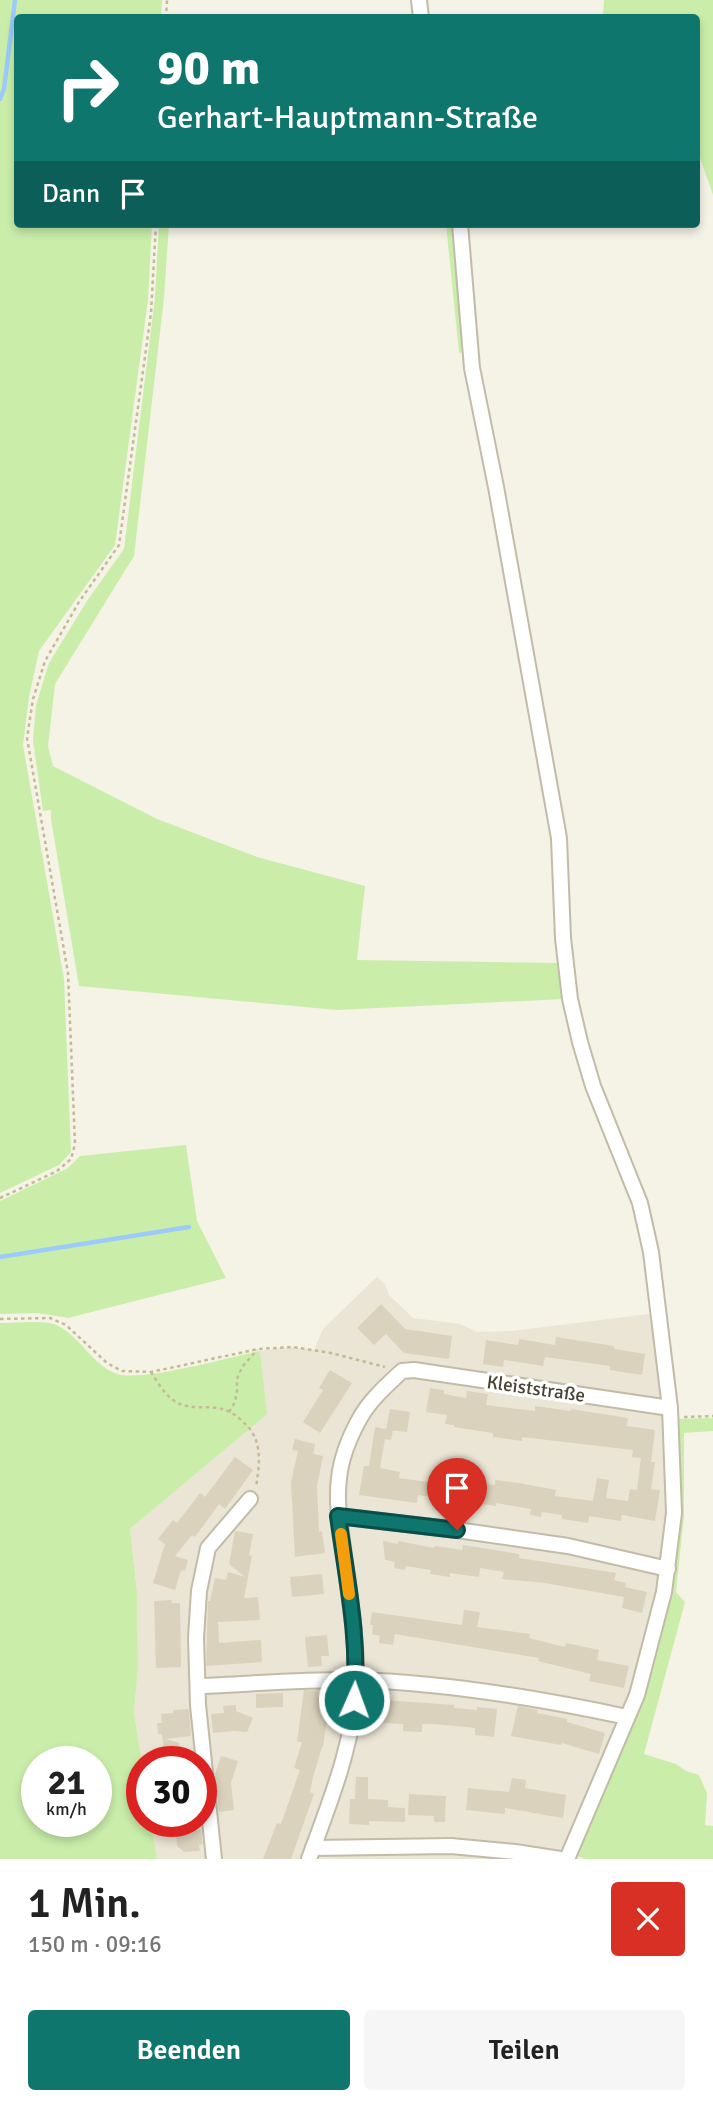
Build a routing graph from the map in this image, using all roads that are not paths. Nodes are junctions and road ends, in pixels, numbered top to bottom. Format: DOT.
graph roads {
  1 [pos="460,228"];
  2 [pos="670,1413"];
  3 [pos="250,1499"];
  4 [pos="338,1516"];
  5 [pos="668,1569"];
  6 [pos="356,1680"];
  7 [pos="199,1686"];
  8 [pos="627,1717"];
  9 [pos="311,1854"];
  10 [pos="214,1859"];
  11 [pos="560,1859"];
  12 [pos="567,1859"];
  1 -- 2 [label="street"];
  2 -- 4 [label="street, Kleiststraße"];
  2 -- 5 [label="street"];
  3 -- 7 [label="street"];
  4 -- 5 [label="street"];
  4 -- 6 [label="street"];
  5 -- 8 [label="street"];
  6 -- 7 [label="street"];
  6 -- 8 [label="street"];
  6 -- 9 [label="street"];
  7 -- 10 [label="street"];
  8 -- 12 [label="street"];
  9 -- 11 [label="street"];
}
